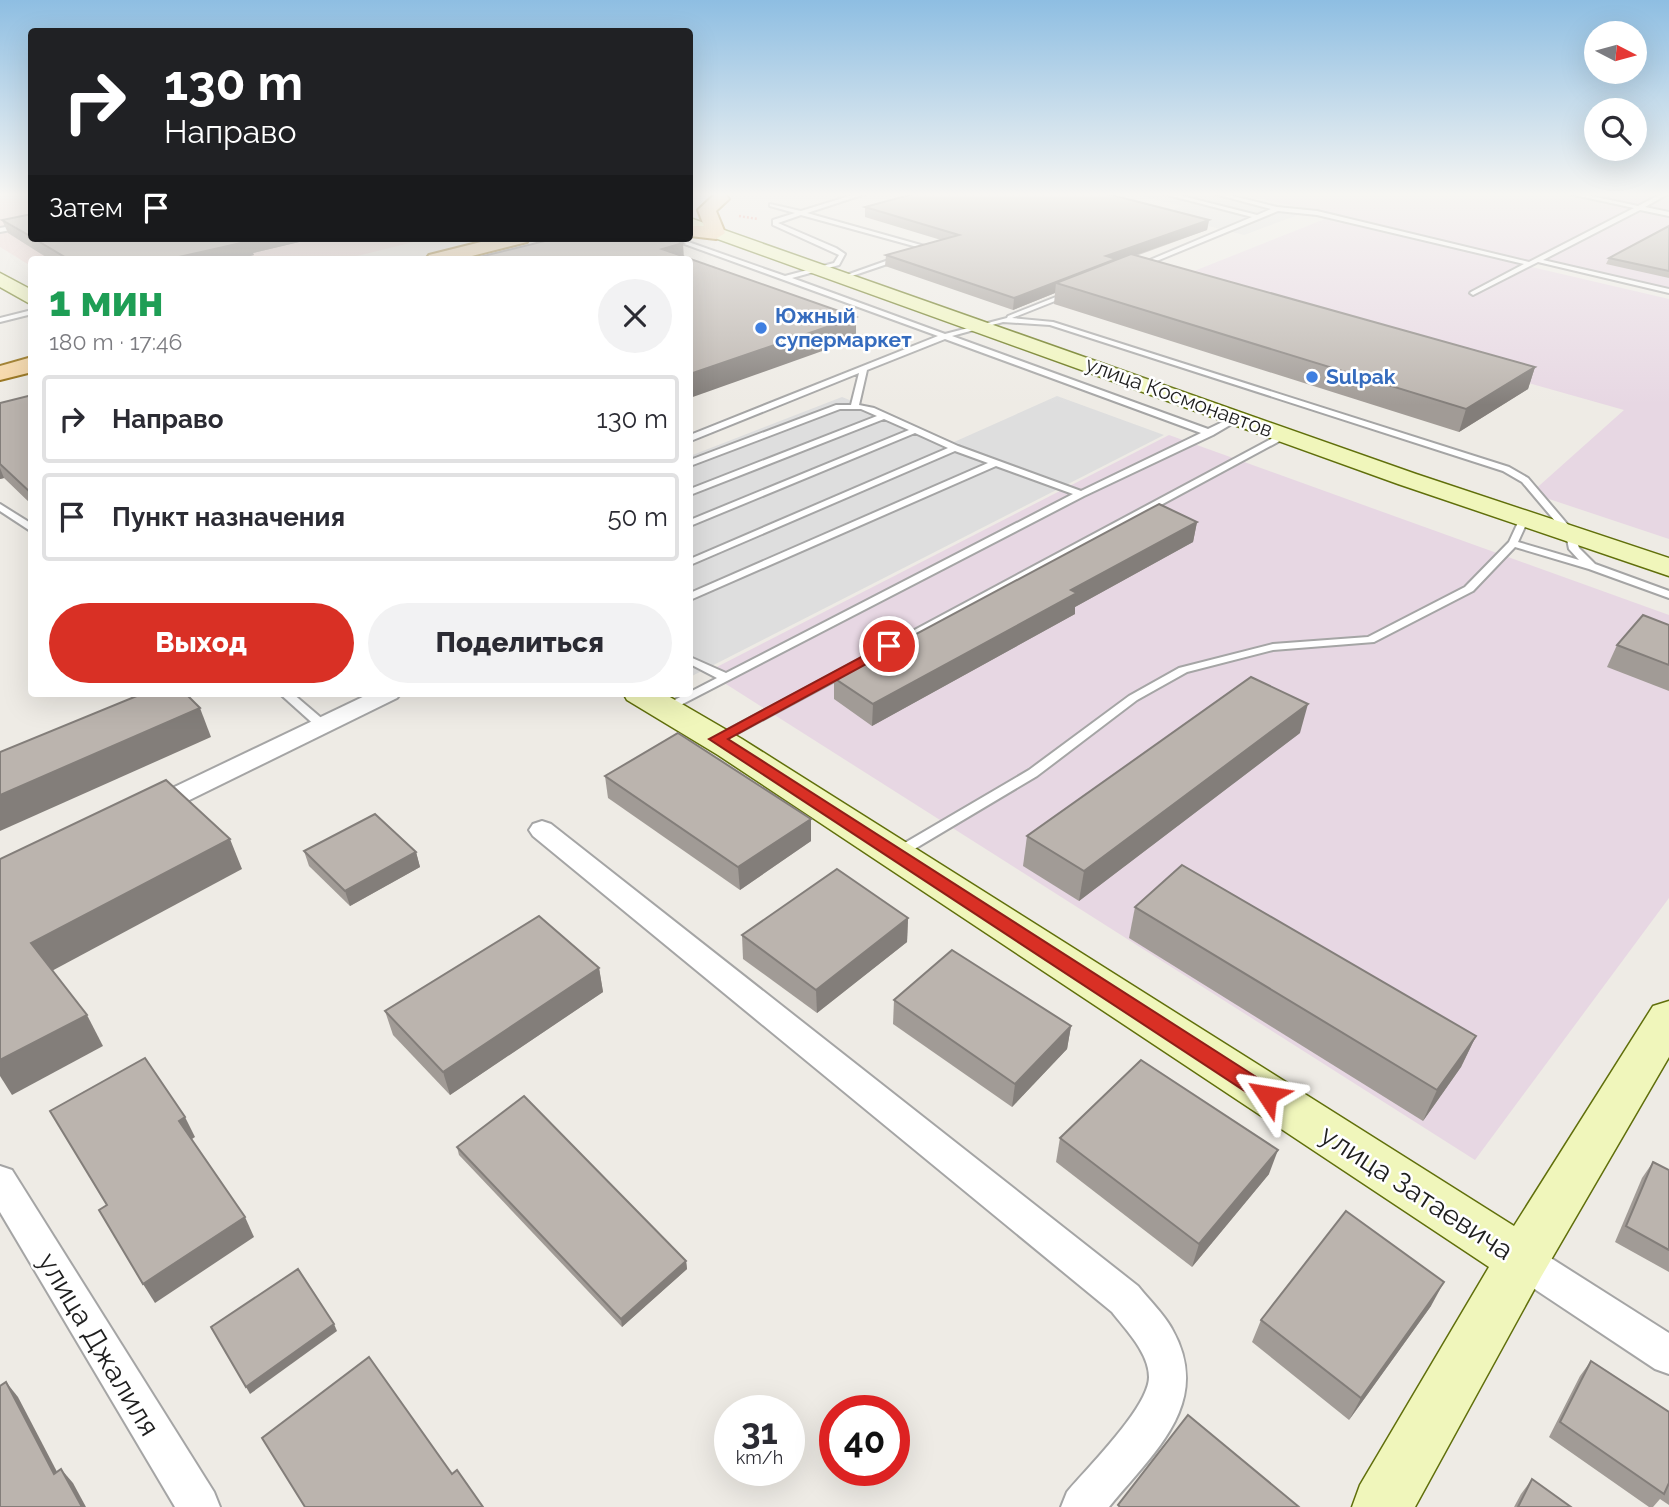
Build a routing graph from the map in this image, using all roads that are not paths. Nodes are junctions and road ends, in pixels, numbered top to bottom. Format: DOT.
graph roads {
  1 [pos="746,264"];
  2 [pos="802,264"];
  3 [pos="836,264"];
  4 [pos="880,264"];
  5 [pos="1145,264"];
  6 [pos="1528,264"];
  7 [pos="1544,264"];
  8 [pos="818,270"];
  9 [pos="1131,270"];
  10 [pos="785,278"];
  11 [pos="841,278"];
  12 [pos="0,279"];
  13 [pos="1080,290"];
  14 [pos="1669,291"];
  15 [pos="1472,293"];
  16 [pos="28,296"];
  17 [pos="28,313"];
  18 [pos="0,320"];
  19 [pos="992,323"];
  20 [pos="945,336"];
  21 [pos="28,365"];
  22 [pos="864,368"];
  23 [pos="0,373"];
  24 [pos="28,379"];
  25 [pos="0,386"];
  26 [pos="853,407"];
  27 [pos="884,416"];
  28 [pos="1238,418"];
  29 [pos="916,430"];
  30 [pos="1210,433"];
  31 [pos="1284,435"];
  32 [pos="693,438"];
  33 [pos="955,447"];
  34 [pos="693,462"];
  35 [pos="995,463"];
  36 [pos="693,491"];
  37 [pos="1081,494"];
  38 [pos="0,507"];
  39 [pos="1524,518"];
  40 [pos="693,522"];
  41 [pos="28,526"];
  42 [pos="1571,534"];
  43 [pos="1513,543"];
  44 [pos="693,561"];
  45 [pos="1591,566"];
  46 [pos="1669,567"];
  47 [pos="693,596"];
  48 [pos="1669,596"];
  49 [pos="693,661"];
  50 [pos="727,678"];
  51 [pos="693,688"];
  52 [pos="290,697"];
  53 [pos="381,697"];
  54 [pos="653,700"];
  55 [pos="322,725"];
  56 [pos="717,739"];
  57 [pos="136,815"];
  58 [pos="542,830"];
  59 [pos="896,855"];
  60 [pos="1669,1018"];
  61 [pos="0,1181"];
  62 [pos="1522,1260"];
  63 [pos="1669,1355"];
  64 [pos="199,1507"];
  65 [pos="1082,1507"];
  66 [pos="1382,1507"];
  1 -- 10 [label="lane"];
  2 -- 8 [label="street, улица Космонавтов"];
  3 -- 8 [label="lane"];
  4 -- 11 [label="lane"];
  5 -- 9 [label="lane"];
  6 -- 15 [label="lane"];
  7 -- 14 [label="lane"];
  8 -- 10 [label="lane"];
  8 -- 11 [label="street, улица Космонавтов"];
  10 -- 20 [label="lane"];
  11 -- 19 [label="street, улица Космонавтов"];
  12 -- 16 [label="street"];
  13 -- 19 [label="lane"];
  17 -- 18 [label="lane"];
  19 -- 20 [label="lane"];
  19 -- 28 [label="street, улица Космонавтов"];
  19 -- 42 [label="lane"];
  20 -- 22 [label="lane"];
  20 -- 30 [label="lane"];
  21 -- 23 [label="main road"];
  22 -- 26 [label="lane"];
  22 -- 32 [label="lane"];
  24 -- 25 [label="main road"];
  26 -- 27 [label="lane"];
  26 -- 34 [label="lane"];
  27 -- 29 [label="lane"];
  27 -- 36 [label="lane"];
  28 -- 30 [label="lane"];
  28 -- 31 [label="street, улица Космонавтов"];
  29 -- 33 [label="lane"];
  29 -- 40 [label="lane"];
  30 -- 37 [label="lane"];
  31 -- 39 [label="street, улица Космонавтов"];
  31 -- 56 [label="lane"];
  33 -- 35 [label="lane"];
  33 -- 44 [label="lane"];
  35 -- 37 [label="lane"];
  35 -- 47 [label="lane"];
  37 -- 50 [label="lane"];
  38 -- 41 [label="lane"];
  39 -- 42 [label="street, улица Космонавтов"];
  39 -- 43 [label="lane"];
  42 -- 45 [label="lane"];
  42 -- 46 [label="street, улица Космонавтов"];
  43 -- 45 [label="lane"];
  43 -- 59 [label="lane"];
  45 -- 48 [label="lane"];
  49 -- 50 [label="lane"];
  50 -- 51 [label="lane"];
  52 -- 55 [label="lane"];
  53 -- 55 [label="street"];
  54 -- 56 [label="street, улица Затаевича"];
  55 -- 57 [label="street"];
  56 -- 59 [label="street, улица Затаевича"];
  58 -- 65 [label="street"];
  59 -- 62 [label="street, улица Затаевича"];
  60 -- 62 [label="street"];
  61 -- 64 [label="street, улица Джалиля"];
  62 -- 63 [label="street"];
  62 -- 66 [label="street"];
}
